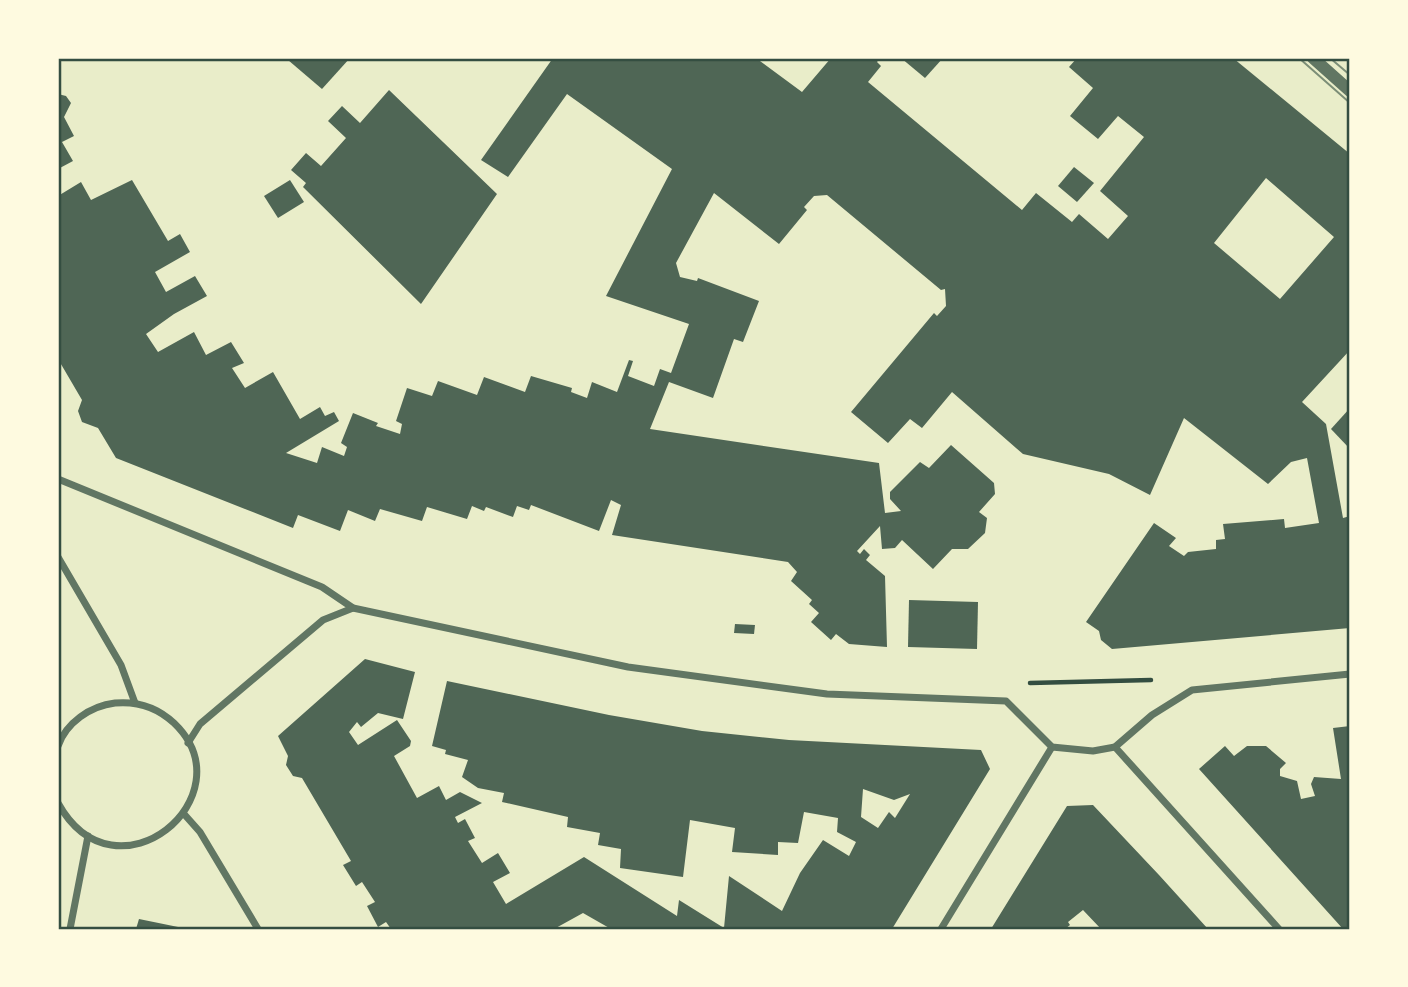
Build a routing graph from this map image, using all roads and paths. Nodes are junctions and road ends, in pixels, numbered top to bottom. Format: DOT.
graph roads {
  1 [pos="1313,58"];
  2 [pos="1350,91"];
  3 [pos="58,479"];
  4 [pos="58,557"];
  5 [pos="353,608"];
  6 [pos="1350,674"];
  7 [pos="1192,690"];
  8 [pos="1006,701"];
  9 [pos="135,703"];
  10 [pos="188,743"];
  11 [pos="58,746"];
  12 [pos="1052,747"];
  13 [pos="1115,747"];
  14 [pos="58,803"];
  15 [pos="184,814"];
  16 [pos="88,836"];
  17 [pos="70,929"];
  18 [pos="258,929"];
  19 [pos="941,929"];
  20 [pos="1279,929"];
  1 -- 2 [label="street"];
  3 -- 5 [label="street"];
  4 -- 9 [label="street"];
  5 -- 8 [label="street"];
  5 -- 10 [label="street"];
  6 -- 7 [label="street"];
  7 -- 8 [label="path"];
  7 -- 13 [label="street"];
  8 -- 12 [label="street"];
  9 -- 10 [label="street"];
  9 -- 11 [label="street"];
  10 -- 15 [label="street"];
  12 -- 13 [label="street"];
  12 -- 19 [label="street"];
  13 -- 20 [label="street"];
  14 -- 16 [label="street"];
  15 -- 16 [label="street"];
  15 -- 18 [label="street"];
  16 -- 17 [label="street"];
}
